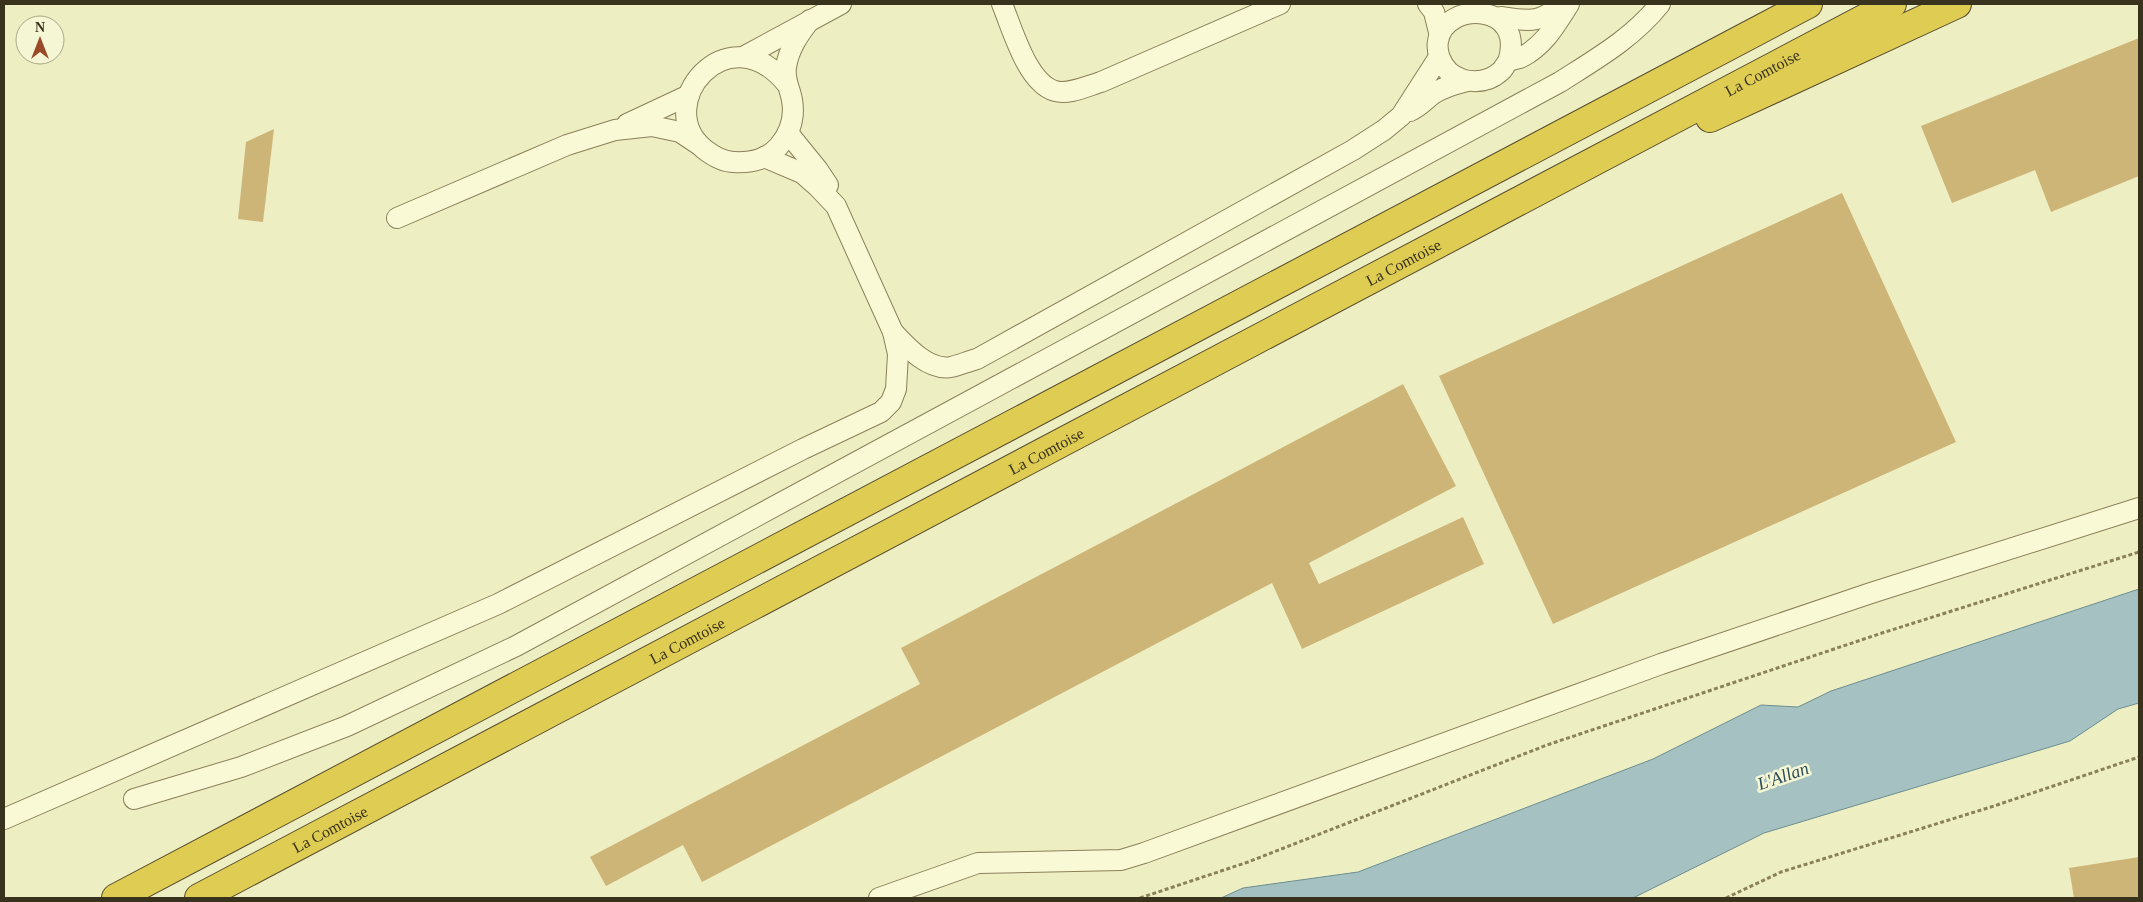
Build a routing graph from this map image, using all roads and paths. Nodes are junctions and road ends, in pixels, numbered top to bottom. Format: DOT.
graph roads {
  1 [pos="841,4"];
  2 [pos="1002,4"];
  3 [pos="1280,4"];
  4 [pos="1428,4"];
  5 [pos="1562,4"];
  6 [pos="1569,4"];
  7 [pos="1660,4"];
  8 [pos="1771,4"];
  9 [pos="1808,4"];
  10 [pos="1892,4"];
  11 [pos="1957,4"];
  12 [pos="1464,6"];
  13 [pos="1501,17"];
  14 [pos="810,20"];
  15 [pos="1439,32"];
  16 [pos="742,57"];
  17 [pos="1439,57"];
  18 [pos="1508,62"];
  19 [pos="1467,81"];
  20 [pos="786,83"];
  21 [pos="688,95"];
  22 [pos="1401,116"];
  23 [pos="615,130"];
  24 [pos="788,133"];
  25 [pos="699,145"];
  26 [pos="764,158"];
  27 [pos="1520,200"];
  28 [pos="836,206"];
  29 [pos="1425,206"];
  30 [pos="397,218"];
  31 [pos="893,332"];
  32 [pos="2139,508"];
  33 [pos="2139,552"];
  34 [pos="2139,757"];
  35 [pos="134,799"];
  36 [pos="4,819"];
  37 [pos="116,898"];
  38 [pos="199,898"];
  39 [pos="880,898"];
  40 [pos="1140,898"];
  41 [pos="1726,898"];
  1 -- 14 [label="lane"];
  2 -- 3 [label="lane"];
  4 -- 15 [label="lane"];
  5 -- 13 [label="lane"];
  6 -- 18 [label="lane"];
  7 -- 35 [label="lane"];
  8 -- 29 [label="highway"];
  9 -- 29 [label="highway"];
  10 -- 27 [label="highway, La Comtoise"];
  11 -- 27 [label="highway"];
  12 -- 13 [label="lane"];
  12 -- 15 [label="lane"];
  13 -- 18 [label="lane"];
  14 -- 16 [label="lane"];
  14 -- 20 [label="lane"];
  15 -- 17 [label="lane"];
  16 -- 20 [label="lane"];
  16 -- 21 [label="lane"];
  17 -- 19 [label="lane"];
  17 -- 22 [label="lane"];
  18 -- 19 [label="lane"];
  19 -- 22 [label="lane"];
  20 -- 24 [label="lane"];
  21 -- 23 [label="lane"];
  21 -- 25 [label="lane"];
  22 -- 31 [label="lane"];
  23 -- 25 [label="lane"];
  23 -- 30 [label="lane"];
  24 -- 26 [label="lane"];
  24 -- 28 [label="lane"];
  25 -- 26 [label="lane"];
  26 -- 28 [label="lane"];
  27 -- 38 [label="highway, La Comtoise"];
  28 -- 31 [label="lane"];
  29 -- 37 [label="highway"];
  31 -- 36 [label="lane"];
  32 -- 39 [label="lane"];
  33 -- 40 [label="path"];
  34 -- 41 [label="path"];
}
